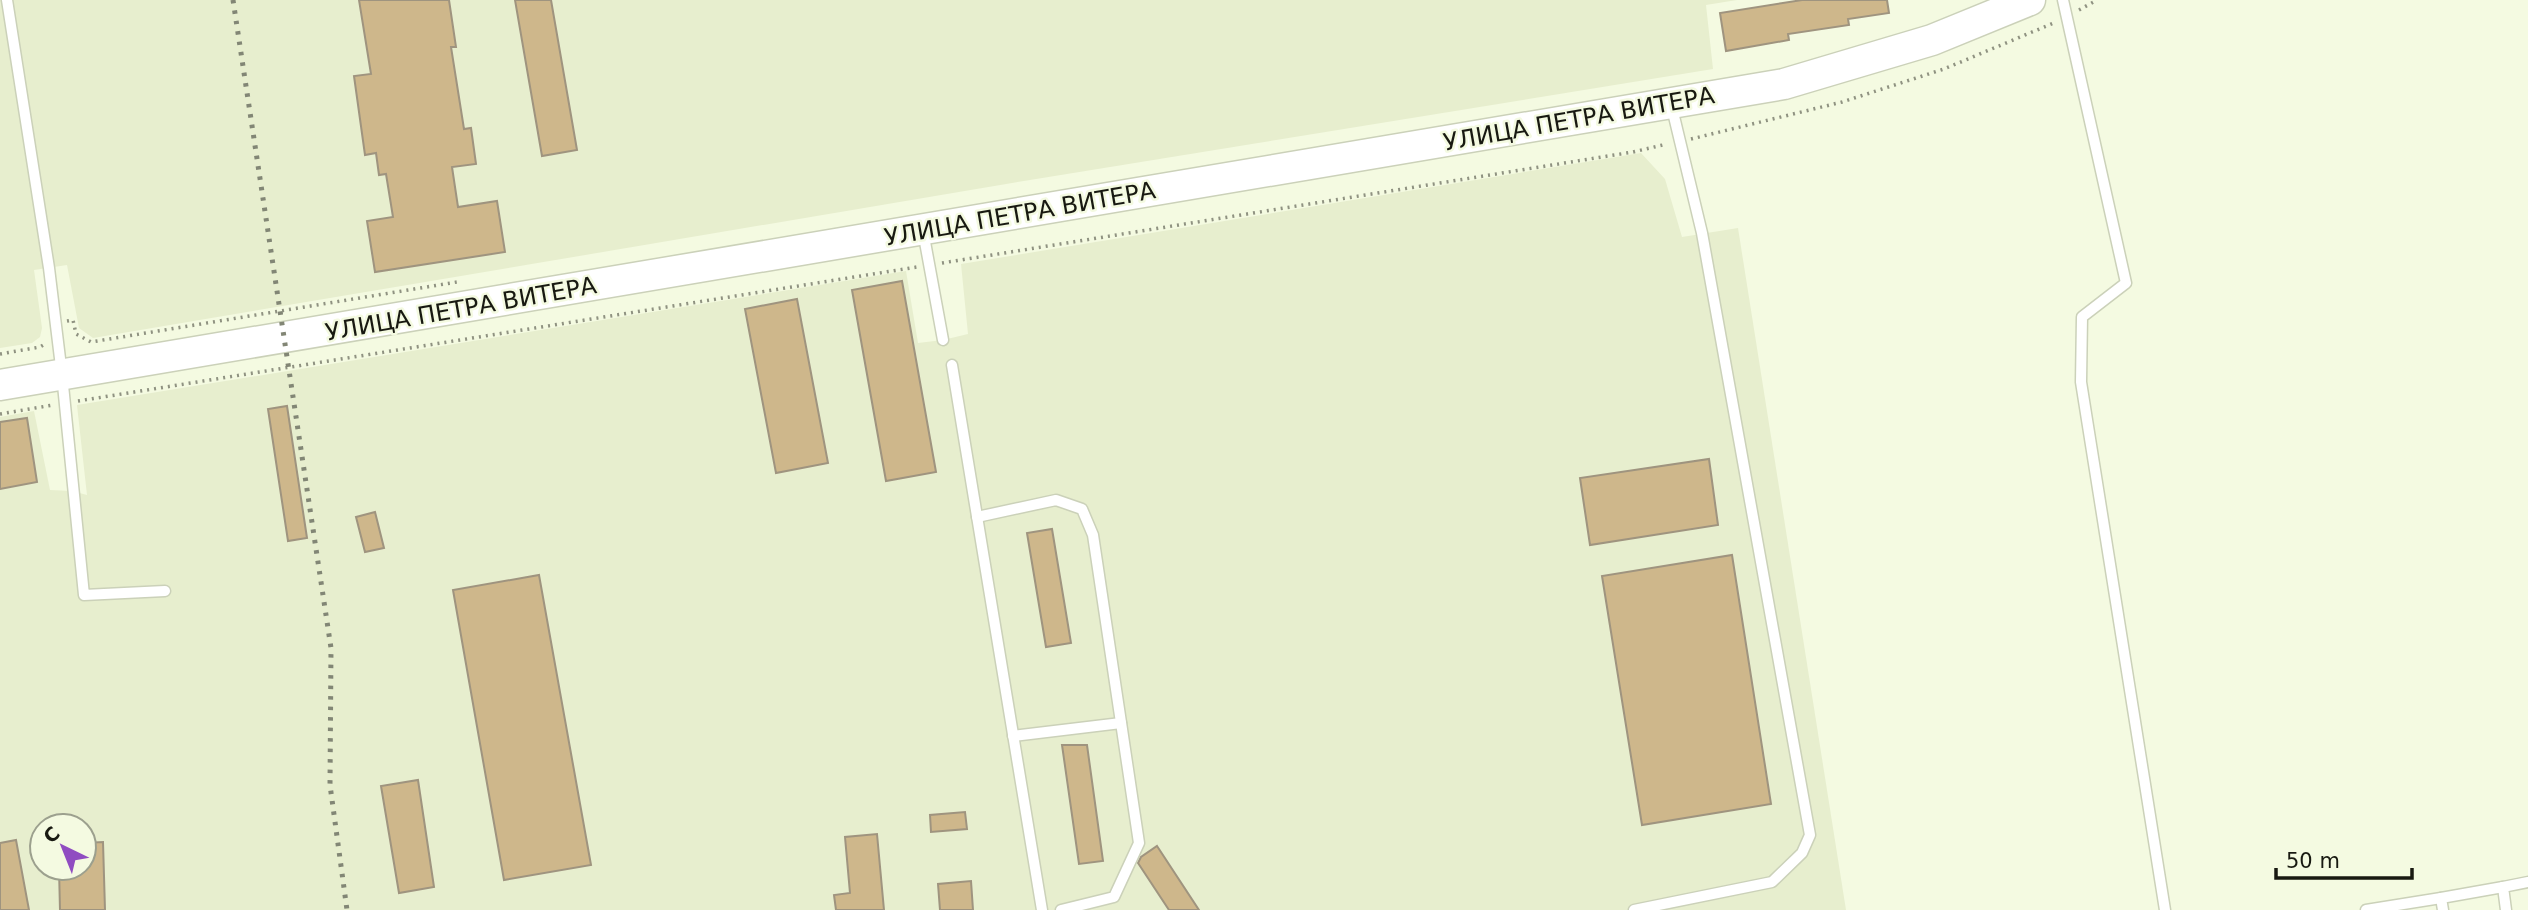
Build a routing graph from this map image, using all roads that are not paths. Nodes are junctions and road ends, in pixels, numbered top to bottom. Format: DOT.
graph roads {
  1 [pos="7,0"];
  2 [pos="2030,0"];
  3 [pos="2063,0"];
  4 [pos="1671,104"];
  5 [pos="923,230"];
  6 [pos="943,340"];
  7 [pos="952,365"];
  8 [pos="0,386"];
  9 [pos="63,389"];
  10 [pos="977,517"];
  11 [pos="165,592"];
  12 [pos="1121,723"];
  13 [pos="1013,736"];
  14 [pos="2528,882"];
  15 [pos="2503,887"];
  16 [pos="2441,898"];
  17 [pos="1042,910"];
  18 [pos="1061,910"];
  19 [pos="1634,910"];
  20 [pos="2165,910"];
  21 [pos="2366,910"];
  22 [pos="2443,910"];
  23 [pos="2506,910"];
  1 -- 9 [label="lane"];
  2 -- 4 [label="main road, УЛИЦА ПЕТРА ВИТЕРА"];
  3 -- 20 [label="lane"];
  4 -- 5 [label="main road, УЛИЦА ПЕТРА ВИТЕРА"];
  4 -- 19 [label="lane"];
  5 -- 6 [label="lane"];
  5 -- 9 [label="main road, УЛИЦА ПЕТРА ВИТЕРА"];
  7 -- 10 [label="lane"];
  8 -- 9 [label="main road, УЛИЦА ПЕТРА ВИТЕРА"];
  9 -- 11 [label="lane"];
  10 -- 12 [label="lane"];
  10 -- 13 [label="lane"];
  12 -- 13 [label="lane"];
  12 -- 18 [label="lane"];
  13 -- 17 [label="lane"];
  14 -- 15 [label="lane"];
  15 -- 16 [label="lane"];
  15 -- 23 [label="lane"];
  16 -- 21 [label="lane"];
  16 -- 22 [label="lane"];
}
